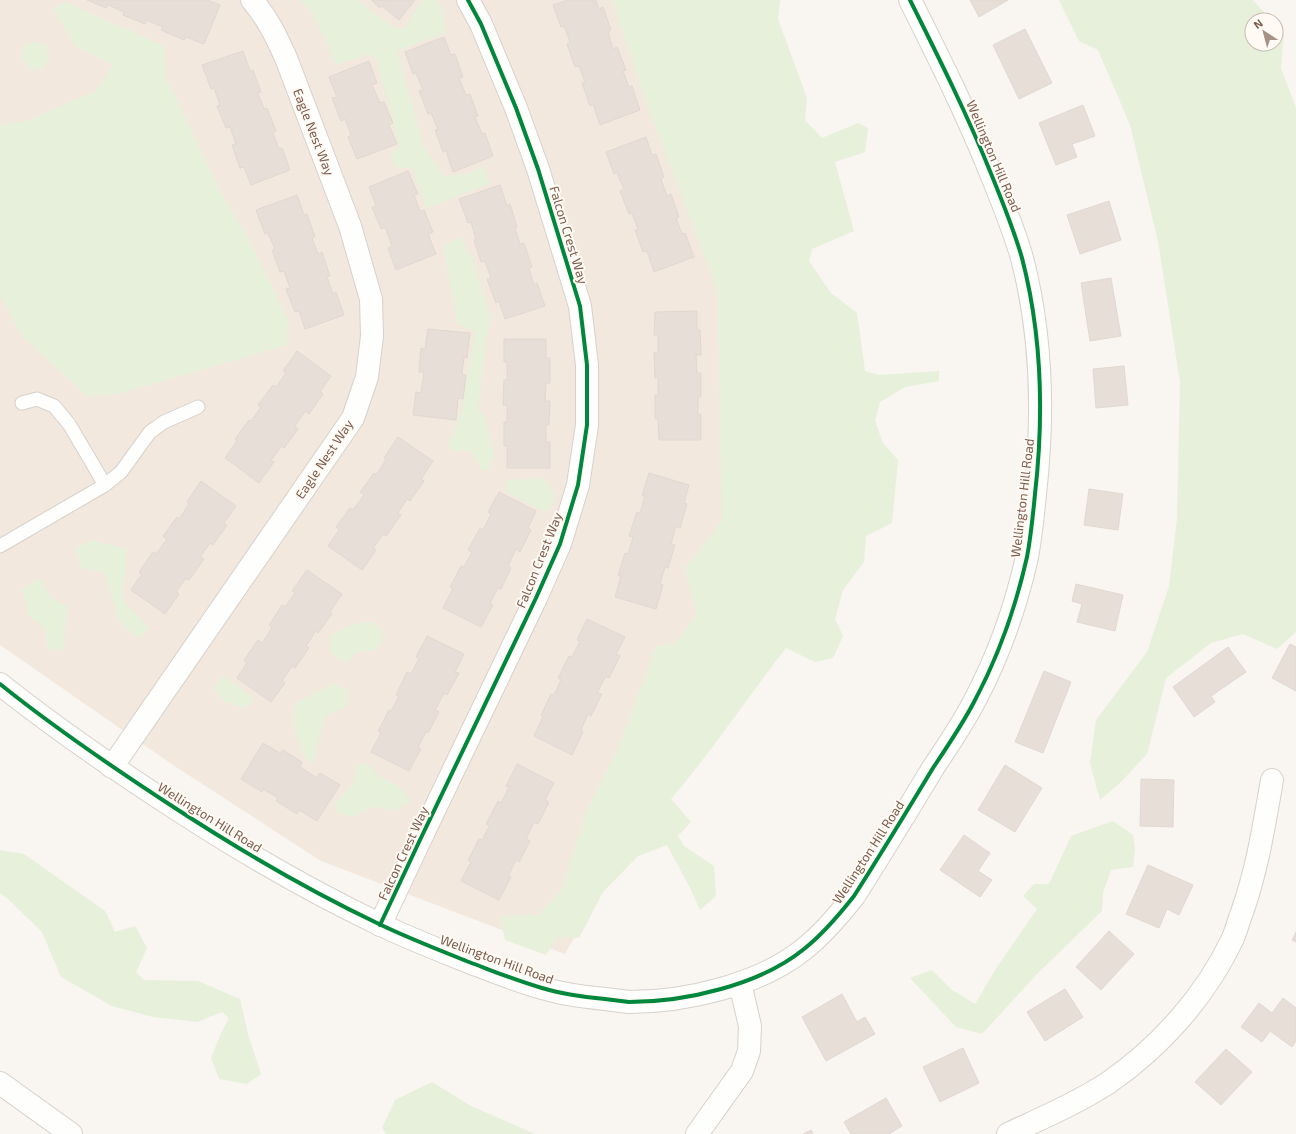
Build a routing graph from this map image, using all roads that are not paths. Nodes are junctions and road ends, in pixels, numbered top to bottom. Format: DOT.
graph roads {
  1 [pos="252,0"];
  2 [pos="468,0"];
  3 [pos="910,0"];
  4 [pos="22,403"];
  5 [pos="198,407"];
  6 [pos="105,485"];
  7 [pos="0,546"];
  8 [pos="0,684"];
  9 [pos="112,767"];
  10 [pos="1272,780"];
  11 [pos="380,925"];
  12 [pos="740,983"];
  13 [pos="0,1083"];
  14 [pos="71,1134"];
  15 [pos="697,1134"];
  16 [pos="1008,1134"];
  1 -- 9 [label="street, Eagle Nest Way"];
  2 -- 11 [label="street, Falcon Crest Way"];
  3 -- 12 [label="street, Wellington Hill Road"];
  4 -- 6 [label="lane"];
  5 -- 6 [label="lane"];
  6 -- 7 [label="lane"];
  8 -- 9 [label="street, Wellington Hill Road"];
  9 -- 11 [label="street, Wellington Hill Road"];
  10 -- 16 [label="street"];
  11 -- 12 [label="street, Wellington Hill Road"];
  12 -- 15 [label="street"];
  13 -- 14 [label="street"];
}
